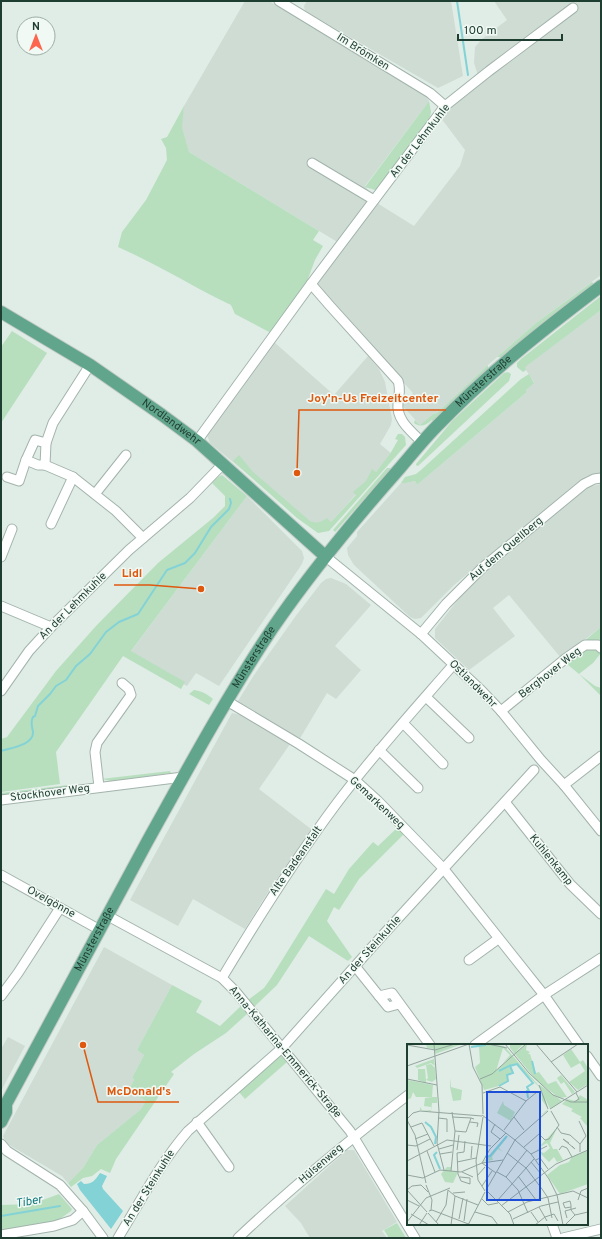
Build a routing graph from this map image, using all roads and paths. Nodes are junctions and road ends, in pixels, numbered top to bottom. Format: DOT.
graph roads {
  1 [pos="279,1"];
  2 [pos="573,8"];
  3 [pos="445,106"];
  4 [pos="312,163"];
  5 [pos="374,200"];
  6 [pos="311,284"];
  7 [pos="601,286"];
  8 [pos="1,312"];
  9 [pos="90,365"];
  10 [pos="197,441"];
  11 [pos="422,442"];
  12 [pos="46,443"];
  13 [pos="126,455"];
  14 [pos="26,460"];
  15 [pos="223,464"];
  16 [pos="45,465"];
  17 [pos="7,477"];
  18 [pos="73,477"];
  19 [pos="601,478"];
  20 [pos="96,494"];
  21 [pos="51,524"];
  22 [pos="12,529"];
  23 [pos="143,538"];
  24 [pos="325,556"];
  25 [pos="1,557"];
  26 [pos="1,606"];
  27 [pos="51,627"];
  28 [pos="421,634"];
  29 [pos="601,648"];
  30 [pos="454,664"];
  31 [pos="122,684"];
  32 [pos="1,691"];
  33 [pos="426,697"];
  34 [pos="227,701"];
  35 [pos="501,711"];
  36 [pos="402,723"];
  37 [pos="469,738"];
  38 [pos="379,750"];
  39 [pos="601,756"];
  40 [pos="443,764"];
  41 [pos="534,770"];
  42 [pos="183,777"];
  43 [pos="355,780"];
  44 [pos="564,785"];
  45 [pos="100,787"];
  46 [pos="418,788"];
  47 [pos="1,800"];
  48 [pos="506,802"];
  49 [pos="601,831"];
  50 [pos="444,868"];
  51 [pos="1,875"];
  52 [pos="60,908"];
  53 [pos="601,914"];
  54 [pos="108,916"];
  55 [pos="100,930"];
  56 [pos="498,939"];
  57 [pos="601,958"];
  58 [pos="470,960"];
  59 [pos="355,966"];
  60 [pos="222,978"];
  61 [pos="544,994"];
  62 [pos="1,996"];
  63 [pos="429,1044"];
  64 [pos="476,1044"];
  65 [pos="578,1044"];
  66 [pos="282,1048"];
  67 [pos="588,1057"];
  68 [pos="601,1076"];
  69 [pos="407,1096"];
  70 [pos="3,1106"];
  71 [pos="1,1122"];
  72 [pos="197,1122"];
  73 [pos="353,1136"];
  74 [pos="1,1144"];
  75 [pos="4,1151"];
  76 [pos="229,1167"];
  77 [pos="83,1211"];
  78 [pos="407,1225"];
  79 [pos="407,1225"];
  80 [pos="552,1225"];
  81 [pos="601,1229"];
  82 [pos="1,1235"];
  83 [pos="103,1238"];
  84 [pos="118,1238"];
  85 [pos="238,1238"];
  86 [pos="415,1238"];
  87 [pos="557,1238"];
  88 [pos="563,1238"];
  1 -- 3 [label="street, Im Brömken"];
  2 -- 3 [label="street, An der Lehmkuhle"];
  3 -- 5 [label="street, An der Lehmkuhle"];
  4 -- 5 [label="street"];
  5 -- 6 [label="street, An der Lehmkuhle"];
  6 -- 10 [label="street, An der Lehmkuhle"];
  6 -- 11 [label="street"];
  7 -- 11 [label="main road, Münsterstraße"];
  8 -- 9 [label="main road, Nordlandwehr"];
  9 -- 10 [label="main road, Nordlandwehr"];
  9 -- 12 [label="street"];
  10 -- 15 [label="main road, Nordlandwehr"];
  11 -- 24 [label="main road, Münsterstraße"];
  12 -- 14 [label="street"];
  12 -- 16 [label="street"];
  13 -- 20 [label="street"];
  14 -- 16 [label="street"];
  14 -- 17 [label="street"];
  15 -- 23 [label="street, An der Lehmkuhle"];
  15 -- 24 [label="main road, Nordlandwehr"];
  16 -- 18 [label="street"];
  18 -- 20 [label="street"];
  18 -- 21 [label="street"];
  19 -- 28 [label="street, Auf dem Quellberg"];
  20 -- 23 [label="street"];
  22 -- 25 [label="street"];
  23 -- 27 [label="street, An der Lehmkuhle"];
  24 -- 28 [label="street, Ostlandwehr"];
  24 -- 34 [label="main road, Münsterstraße"];
  26 -- 27 [label="street"];
  27 -- 32 [label="street, An der Lehmkuhle"];
  28 -- 30 [label="street, Ostlandwehr"];
  29 -- 35 [label="street, Berghover Weg"];
  30 -- 33 [label="street, Alte Badeanstalt"];
  30 -- 35 [label="street, Ostlandwehr"];
  31 -- 45 [label="street, Stockhover Weg"];
  33 -- 36 [label="street, Alte Badeanstalt"];
  33 -- 37 [label="street"];
  34 -- 42 [label="main road, Münsterstraße"];
  34 -- 43 [label="street, Gemarkenweg"];
  35 -- 44 [label="street, Ostlandwehr"];
  36 -- 38 [label="street, Alte Badeanstalt"];
  36 -- 40 [label="street"];
  38 -- 43 [label="street, Alte Badeanstalt"];
  38 -- 46 [label="street"];
  39 -- 44 [label="street"];
  41 -- 48 [label="street, An der Steinkuhle"];
  42 -- 45 [label="street, Stockhover Weg"];
  42 -- 54 [label="main road, Münsterstraße"];
  43 -- 50 [label="street, Gemarkenweg"];
  43 -- 60 [label="street, Alte Badeanstalt"];
  44 -- 49 [label="street, Ostlandwehr"];
  45 -- 47 [label="street, Stockhover Weg"];
  48 -- 50 [label="street, An der Steinkuhle"];
  48 -- 53 [label="street, Kuhlenkamp"];
  50 -- 56 [label="street, Gemarkenweg"];
  50 -- 59 [label="street, An der Steinkuhle"];
  51 -- 52 [label="street, Ovelgönne"];
  52 -- 55 [label="street, Ovelgönne"];
  52 -- 62 [label="street"];
  54 -- 55 [label="main road, Münsterstraße"];
  54 -- 60 [label="street, Anna-Katharina-Emmerick-Straße"];
  55 -- 70 [label="main road, Münsterstraße"];
  56 -- 58 [label="street"];
  56 -- 61 [label="street, Gemarkenweg"];
  57 -- 61 [label="street"];
  59 -- 63 [label="street"];
  59 -- 66 [label="street, An der Steinkuhle"];
  60 -- 66 [label="street, Anna-Katharina-Emmerick-Straße"];
  61 -- 64 [label="street"];
  61 -- 65 [label="street, Gemarkenweg"];
  66 -- 72 [label="street, An der Steinkuhle"];
  66 -- 73 [label="street, Anna-Katharina-Emmerick-Straße"];
  67 -- 68 [label="street"];
  69 -- 73 [label="street, Hülsenweg"];
  70 -- 71 [label="main road, Münsterstraße"];
  72 -- 76 [label="street"];
  72 -- 84 [label="street, An der Steinkuhle"];
  73 -- 78 [label="street, Anna-Katharina-Emmerick-Straße"];
  73 -- 85 [label="street, Hülsenweg"];
  74 -- 75 [label="street"];
  75 -- 77 [label="street"];
  77 -- 82 [label="street"];
  77 -- 83 [label="street"];
  79 -- 86 [label="street, Anna-Katharina-Emmerick-Straße"];
  80 -- 87 [label="street"];
  81 -- 88 [label="street"];
}
